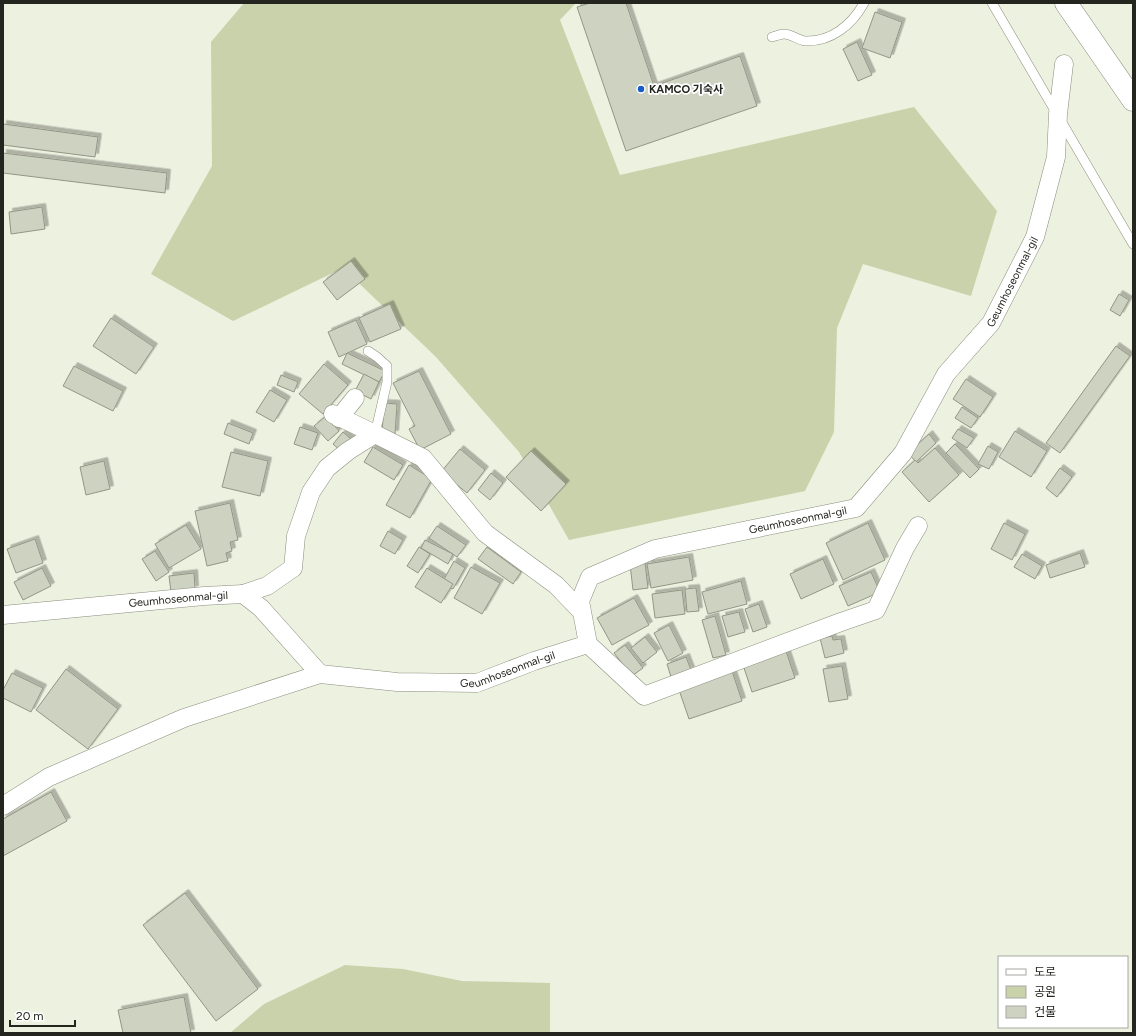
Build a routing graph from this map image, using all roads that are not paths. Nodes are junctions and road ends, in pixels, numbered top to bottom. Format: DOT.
graph roads {
  1 [pos="864,3"];
  2 [pos="992,3"];
  3 [pos="1066,3"];
  4 [pos="772,37"];
  5 [pos="1064,64"];
  6 [pos="1133,100"];
  7 [pos="1058,114"];
  8 [pos="1133,244"];
  9 [pos="368,351"];
  10 [pos="355,398"];
  11 [pos="375,434"];
  12 [pos="918,526"];
  13 [pos="243,594"];
  14 [pos="581,611"];
  15 [pos="3,615"];
  16 [pos="588,644"];
  17 [pos="320,674"];
  18 [pos="3,806"];
  1 -- 4 [label="lane"];
  2 -- 7 [label="lane"];
  3 -- 6 [label="main road"];
  5 -- 7 [label="street, Geumhoseonmal-gil"];
  7 -- 8 [label="lane"];
  7 -- 14 [label="street, Geumhoseonmal-gil"];
  9 -- 11 [label="lane"];
  10 -- 11 [label="street"];
  11 -- 13 [label="street"];
  11 -- 14 [label="street"];
  12 -- 16 [label="street"];
  13 -- 15 [label="street, Geumhoseonmal-gil"];
  13 -- 17 [label="street, Geumhoseonmal-gil"];
  14 -- 16 [label="street, Geumhoseonmal-gil"];
  16 -- 17 [label="street, Geumhoseonmal-gil"];
  17 -- 18 [label="street, Geumhoseonmal-gil"];
}
